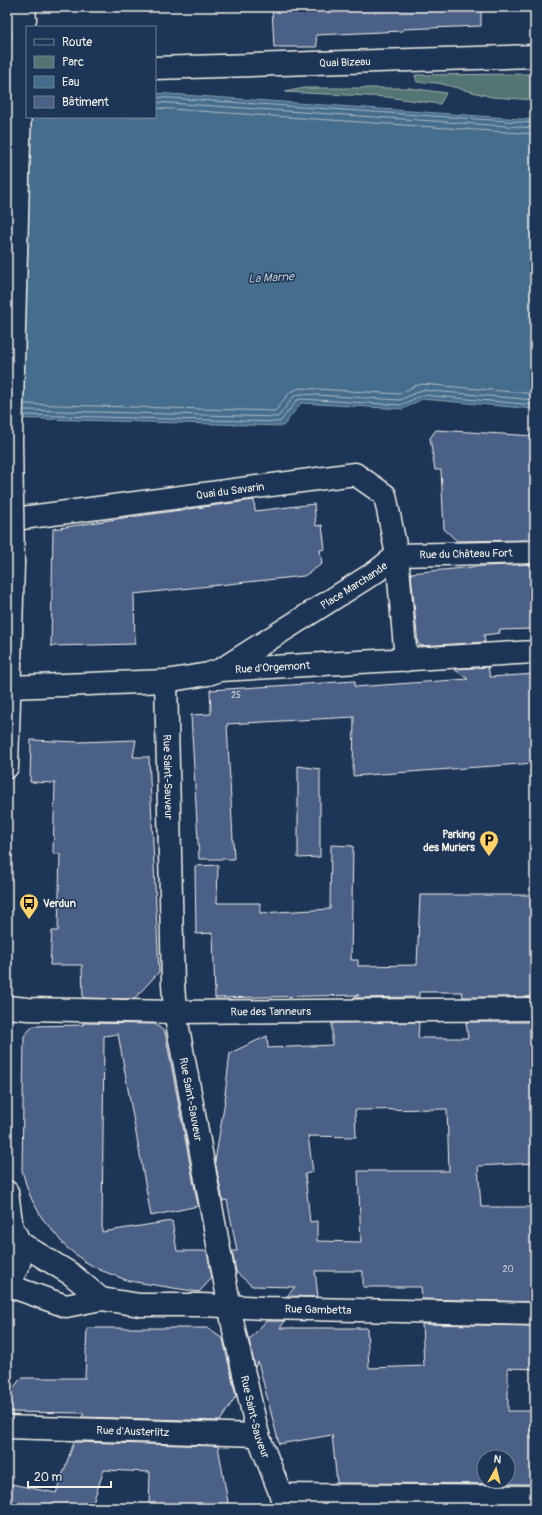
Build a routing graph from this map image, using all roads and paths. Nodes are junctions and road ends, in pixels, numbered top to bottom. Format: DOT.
graph roads {
  1 [pos="19,15"];
  2 [pos="535,56"];
  3 [pos="156,68"];
  4 [pos="7,520"];
  5 [pos="535,552"];
  6 [pos="398,556"];
  7 [pos="535,652"];
  8 [pos="406,660"];
  9 [pos="220,670"];
  10 [pos="166,681"];
  11 [pos="10,687"];
  12 [pos="7,767"];
  13 [pos="7,1007"];
  14 [pos="535,1009"];
  15 [pos="175,1012"];
  16 [pos="7,1192"];
  17 [pos="13,1232"];
  18 [pos="7,1280"];
  19 [pos="7,1285"];
  20 [pos="102,1299"];
  21 [pos="229,1306"];
  22 [pos="535,1314"];
  23 [pos="7,1427"];
  24 [pos="258,1435"];
  25 [pos="535,1497"];
  26 [pos="283,1501"];
  1 -- 11 [label="street, bridge"];
  2 -- 3 [label="street, Quai Bizeau"];
  4 -- 6 [label="street, Quai du Savarin"];
  5 -- 6 [label="street, Rue du Château Fort"];
  6 -- 8 [label="street, Place Marchande"];
  6 -- 9 [label="street, Place Marchande"];
  7 -- 8 [label="street, Rue d'Orgemont"];
  8 -- 9 [label="street, Rue d'Orgemont"];
  9 -- 10 [label="street, Rue d'Orgemont"];
  10 -- 11 [label="street, Rue d'Orgemont"];
  10 -- 15 [label="street, Rue Saint-Sauveur"];
  11 -- 12 [label="street"];
  13 -- 15 [label="street, Rue des Tanneurs"];
  14 -- 15 [label="street, Rue des Tanneurs"];
  15 -- 21 [label="street, Rue Saint-Sauveur"];
  16 -- 17 [label="street"];
  17 -- 18 [label="street"];
  17 -- 20 [label="street, Rue Gambetta"];
  19 -- 20 [label="street, Rue Gambetta"];
  20 -- 21 [label="street, Rue Gambetta"];
  21 -- 22 [label="street, Rue Gambetta"];
  21 -- 24 [label="street, Rue Saint-Sauveur"];
  23 -- 24 [label="street, Rue d'Austerlitz"];
  24 -- 26 [label="street, Rue Saint-Sauveur"];
  25 -- 26 [label="street"];
}
